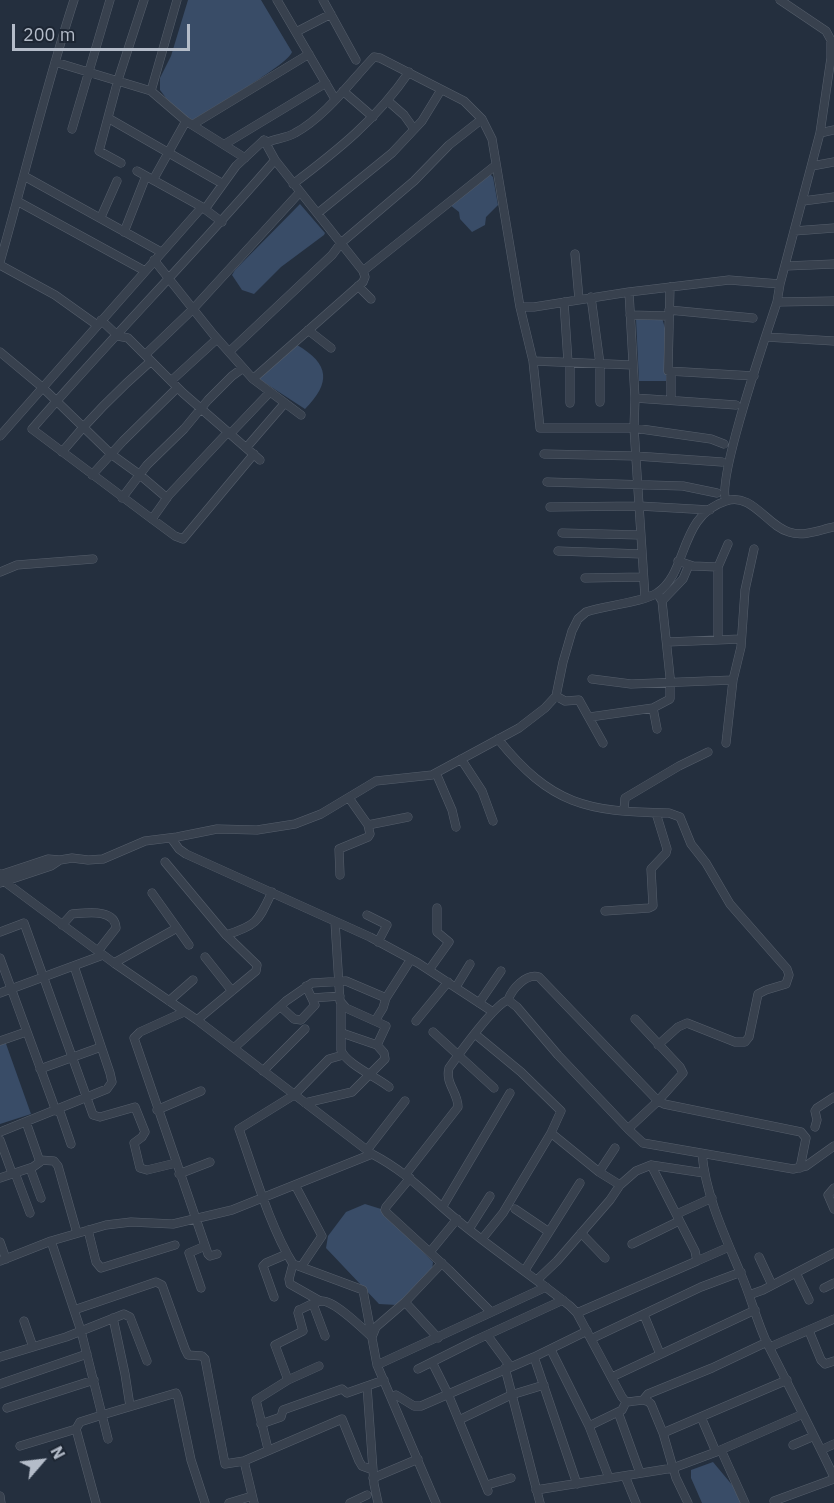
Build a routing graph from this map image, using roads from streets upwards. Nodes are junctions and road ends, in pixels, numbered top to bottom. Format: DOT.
graph roads {
  1 [pos="74,0"];
  2 [pos="110,0"];
  3 [pos="144,0"];
  4 [pos="174,0"];
  5 [pos="277,0"];
  6 [pos="323,0"];
  7 [pos="780,0"];
  8 [pos="331,14"];
  9 [pos="296,33"];
  10 [pos="309,54"];
  11 [pos="356,60"];
  12 [pos="55,62"];
  13 [pos="88,72"];
  14 [pos="409,72"];
  15 [pos="118,80"];
  16 [pos="326,83"];
  17 [pos="830,88"];
  18 [pos="441,90"];
  19 [pos="151,91"];
  20 [pos="343,91"];
  21 [pos="335,99"];
  22 [pos="388,101"];
  23 [pos="108,117"];
  24 [pos="373,117"];
  25 [pos="482,119"];
  26 [pos="189,123"];
  27 [pos="72,129"];
  28 [pos="414,129"];
  29 [pos="834,130"];
  30 [pos="820,133"];
  31 [pos="264,140"];
  32 [pos="225,144"];
  33 [pos="170,152"];
  34 [pos="245,158"];
  35 [pos="275,160"];
  36 [pos="834,162"];
  37 [pos="121,163"];
  38 [pos="496,165"];
  39 [pos="812,166"];
  40 [pos="136,171"];
  41 [pos="24,177"];
  42 [pos="149,178"];
  43 [pos="117,181"];
  44 [pos="223,184"];
  45 [pos="293,184"];
  46 [pos="300,192"];
  47 [pos="834,197"];
  48 [pos="17,201"];
  49 [pos="803,201"];
  50 [pos="203,208"];
  51 [pos="318,213"];
  52 [pos="101,217"];
  53 [pos="222,222"];
  54 [pos="834,228"];
  55 [pos="794,231"];
  56 [pos="124,232"];
  57 [pos="340,243"];
  58 [pos="161,252"];
  59 [pos="575,254"];
  60 [pos="154,261"];
  61 [pos="0,263"];
  62 [pos="834,264"];
  63 [pos="786,266"];
  64 [pos="145,271"];
  65 [pos="363,271"];
  66 [pos="170,278"];
  67 [pos="780,284"];
  68 [pos="358,286"];
  69 [pos="670,287"];
  70 [pos="629,292"];
  71 [pos="591,297"];
  72 [pos="371,299"];
  73 [pos="579,299"];
  74 [pos="564,302"];
  75 [pos="777,302"];
  76 [pos="834,302"];
  77 [pos="520,307"];
  78 [pos="193,309"];
  79 [pos="669,313"];
  80 [pos="630,315"];
  81 [pos="753,318"];
  82 [pos="99,322"];
  83 [pos="308,330"];
  84 [pos="118,336"];
  85 [pos="766,337"];
  86 [pos="217,339"];
  87 [pos="834,341"];
  88 [pos="331,348"];
  89 [pos="0,352"];
  90 [pos="229,352"];
  91 [pos="148,358"];
  92 [pos="533,361"];
  93 [pos="569,362"];
  94 [pos="600,364"];
  95 [pos="633,365"];
  96 [pos="243,368"];
  97 [pos="670,373"];
  98 [pos="754,376"];
  99 [pos="253,379"];
  100 [pos="174,385"];
  101 [pos="42,387"];
  102 [pos="270,392"];
  103 [pos="635,398"];
  104 [pos="671,400"];
  105 [pos="57,401"];
  106 [pos="600,402"];
  107 [pos="285,404"];
  108 [pos="570,404"];
  109 [pos="736,405"];
  110 [pos="200,409"];
  111 [pos="301,415"];
  112 [pos="83,427"];
  113 [pos="634,428"];
  114 [pos="229,433"];
  115 [pos="0,436"];
  116 [pos="724,444"];
  117 [pos="246,447"];
  118 [pos="62,452"];
  119 [pos="111,454"];
  120 [pos="254,454"];
  121 [pos="543,454"];
  122 [pos="636,456"];
  123 [pos="261,460"];
  124 [pos="722,462"];
  125 [pos="92,475"];
  126 [pos="140,475"];
  127 [pos="548,482"];
  128 [pos="638,483"];
  129 [pos="717,493"];
  130 [pos="122,498"];
  131 [pos="167,498"];
  132 [pos="726,501"];
  133 [pos="639,506"];
  134 [pos="550,507"];
  135 [pos="710,510"];
  136 [pos="152,519"];
  137 [pos="834,527"];
  138 [pos="562,533"];
  139 [pos="641,535"];
  140 [pos="728,544"];
  141 [pos="754,549"];
  142 [pos="558,551"];
  143 [pos="642,554"];
  144 [pos="93,559"];
  145 [pos="678,561"];
  146 [pos="689,565"];
  147 [pos="718,567"];
  148 [pos="0,572"];
  149 [pos="644,577"];
  150 [pos="585,578"];
  151 [pos="657,593"];
  152 [pos="645,597"];
  153 [pos="662,601"];
  154 [pos="741,639"];
  155 [pos="718,640"];
  156 [pos="667,642"];
  157 [pos="592,680"];
  158 [pos="733,680"];
  159 [pos="669,682"];
  160 [pos="556,696"];
  161 [pos="652,708"];
  162 [pos="590,717"];
  163 [pos="657,729"];
  164 [pos="498,740"];
  165 [pos="603,743"];
  166 [pos="726,743"];
  167 [pos="708,752"];
  168 [pos="461,759"];
  169 [pos="439,779"];
  170 [pos="349,798"];
  171 [pos="624,810"];
  172 [pos="656,813"];
  173 [pos="408,817"];
  174 [pos="494,821"];
  175 [pos="368,825"];
  176 [pos="456,827"];
  177 [pos="175,844"];
  178 [pos="165,862"];
  179 [pos="340,875"];
  180 [pos="2,879"];
  181 [pos="272,892"];
  182 [pos="152,893"];
  183 [pos="437,908"];
  184 [pos="605,911"];
  185 [pos="367,915"];
  186 [pos="335,922"];
  187 [pos="62,926"];
  188 [pos="177,928"];
  189 [pos="0,932"];
  190 [pos="226,935"];
  191 [pos="378,942"];
  192 [pos="189,945"];
  193 [pos="101,953"];
  194 [pos="205,957"];
  195 [pos="0,958"];
  196 [pos="411,959"];
  197 [pos="114,963"];
  198 [pos="470,964"];
  199 [pos="74,966"];
  200 [pos="429,970"];
  201 [pos="501,971"];
  202 [pos="43,977"];
  203 [pos="193,980"];
  204 [pos="339,981"];
  205 [pos="448,982"];
  206 [pos="306,986"];
  207 [pos="456,987"];
  208 [pos="10,989"];
  209 [pos="232,991"];
  210 [pos="0,993"];
  211 [pos="312,998"];
  212 [pos="386,998"];
  213 [pos="340,1000"];
  214 [pos="508,1000"];
  215 [pos="169,1001"];
  216 [pos="479,1003"];
  217 [pos="281,1007"];
  218 [pos="184,1012"];
  219 [pos="493,1012"];
  220 [pos="635,1019"];
  221 [pos="196,1020"];
  222 [pos="375,1021"];
  223 [pos="416,1021"];
  224 [pos="305,1029"];
  225 [pos="26,1032"];
  226 [pos="433,1032"];
  227 [pos="342,1033"];
  228 [pos="476,1034"];
  229 [pos="0,1041"];
  230 [pos="377,1045"];
  231 [pos="658,1045"];
  232 [pos="101,1047"];
  233 [pos="234,1048"];
  234 [pos="343,1055"];
  235 [pos="458,1056"];
  236 [pos="72,1057"];
  237 [pos="40,1069"];
  238 [pos="263,1071"];
  239 [pos="371,1074"];
  240 [pos="389,1087"];
  241 [pos="494,1088"];
  242 [pos="201,1091"];
  243 [pos="510,1093"];
  244 [pos="294,1095"];
  245 [pos="834,1097"];
  246 [pos="87,1099"];
  247 [pos="405,1101"];
  248 [pos="658,1101"];
  249 [pos="305,1103"];
  250 [pos="57,1110"];
  251 [pos="157,1110"];
  252 [pos="26,1122"];
  253 [pos="815,1127"];
  254 [pos="628,1129"];
  255 [pos="0,1132"];
  256 [pos="551,1133"];
  257 [pos="0,1140"];
  258 [pos="71,1143"];
  259 [pos="834,1146"];
  260 [pos="615,1148"];
  261 [pos="370,1152"];
  262 [pos="702,1154"];
  263 [pos="40,1160"];
  264 [pos="176,1162"];
  265 [pos="210,1162"];
  266 [pos="651,1165"];
  267 [pos="30,1168"];
  268 [pos="800,1168"];
  269 [pos="599,1172"];
  270 [pos="14,1173"];
  271 [pos="704,1173"];
  272 [pos="180,1174"];
  273 [pos="407,1176"];
  274 [pos="0,1178"];
  275 [pos="580,1184"];
  276 [pos="295,1185"];
  277 [pos="620,1185"];
  278 [pos="834,1188"];
  279 [pos="490,1196"];
  280 [pos="41,1198"];
  281 [pos="264,1198"];
  282 [pos="712,1198"];
  283 [pos="443,1206"];
  284 [pos="515,1209"];
  285 [pos="834,1209"];
  286 [pos="30,1213"];
  287 [pos="679,1217"];
  288 [pos="195,1219"];
  289 [pos="457,1219"];
  290 [pos="469,1229"];
  291 [pos="88,1230"];
  292 [pos="549,1232"];
  293 [pos="77,1233"];
  294 [pos="580,1233"];
  295 [pos="483,1239"];
  296 [pos="51,1241"];
  297 [pos="0,1242"];
  298 [pos="632,1244"];
  299 [pos="175,1245"];
  300 [pos="205,1246"];
  301 [pos="729,1247"];
  302 [pos="430,1252"];
  303 [pos="217,1254"];
  304 [pos="287,1254"];
  305 [pos="834,1254"];
  306 [pos="759,1257"];
  307 [pos="605,1258"];
  308 [pos="3,1260"];
  309 [pos="697,1261"];
  310 [pos="442,1263"];
  311 [pos="297,1265"];
  312 [pos="525,1270"];
  313 [pos="741,1272"];
  314 [pos="796,1273"];
  315 [pos="537,1280"];
  316 [pos="834,1283"];
  317 [pos="772,1285"];
  318 [pos="546,1287"];
  319 [pos="201,1288"];
  320 [pos="824,1288"];
  321 [pos="749,1294"];
  322 [pos="274,1297"];
  323 [pos="563,1300"];
  324 [pos="809,1300"];
  325 [pos="405,1302"];
  326 [pos="316,1303"];
  327 [pos="74,1310"];
  328 [pos="755,1310"];
  329 [pos="491,1312"];
  330 [pos="577,1313"];
  331 [pos="644,1314"];
  332 [pos="113,1318"];
  333 [pos="834,1319"];
  334 [pos="24,1321"];
  335 [pos="809,1330"];
  336 [pos="81,1331"];
  337 [pos="487,1335"];
  338 [pos="589,1335"];
  339 [pos="325,1336"];
  340 [pos="372,1337"];
  341 [pos="438,1338"];
  342 [pos="769,1345"];
  343 [pos="33,1347"];
  344 [pos="551,1350"];
  345 [pos="87,1354"];
  346 [pos="660,1354"];
  347 [pos="0,1357"];
  348 [pos="534,1357"];
  349 [pos="147,1360"];
  350 [pos="834,1361"];
  351 [pos="432,1362"];
  352 [pos="377,1365"];
  353 [pos="320,1366"];
  354 [pos="507,1367"];
  355 [pos="418,1369"];
  356 [pos="612,1377"];
  357 [pos="94,1380"];
  358 [pos="288,1380"];
  359 [pos="384,1380"];
  360 [pos="787,1380"];
  361 [pos="0,1384"];
  362 [pos="544,1385"];
  363 [pos="367,1386"];
  364 [pos="448,1394"];
  365 [pos="512,1395"];
  366 [pos="391,1397"];
  367 [pos="643,1400"];
  368 [pos="626,1402"];
  369 [pos="130,1406"];
  370 [pos="7,1408"];
  371 [pos="618,1412"];
  372 [pos="803,1414"];
  373 [pos="102,1415"];
  374 [pos="702,1417"];
  375 [pos="459,1420"];
  376 [pos="261,1424"];
  377 [pos="589,1426"];
  378 [pos="76,1429"];
  379 [pos="663,1433"];
  380 [pos="814,1436"];
  381 [pos="108,1439"];
  382 [pos="793,1444"];
  383 [pos="834,1444"];
  384 [pos="20,1446"];
  385 [pos="268,1449"];
  386 [pos="821,1450"];
  387 [pos="719,1451"];
  388 [pos="418,1460"];
  389 [pos="244,1461"];
  390 [pos="673,1468"];
  391 [pos="640,1473"];
  392 [pos="373,1474"];
  393 [pos="625,1476"];
  394 [pos="512,1478"];
  395 [pos="609,1478"];
  396 [pos="834,1478"];
  397 [pos="577,1484"];
  398 [pos="536,1490"];
  399 [pos="367,1495"];
  400 [pos="253,1499"];
  401 [pos="774,1501"];
  402 [pos="96,1503"];
  403 [pos="205,1503"];
  404 [pos="229,1503"];
  405 [pos="350,1503"];
  406 [pos="378,1503"];
  407 [pos="436,1503"];
  408 [pos="540,1503"];
  409 [pos="636,1503"];
  410 [pos="688,1503"];
  411 [pos="746,1503"];
  1 -- 12 [label="street"];
  2 -- 13 [label="street"];
  3 -- 15 [label="street"];
  4 -- 19 [label="street"];
  5 -- 9 [label="street"];
  6 -- 8 [label="street"];
  7 -- 17 [label="street"];
  8 -- 9 [label="street"];
  8 -- 11 [label="street"];
  9 -- 10 [label="street"];
  10 -- 16 [label="street"];
  10 -- 26 [label="street"];
  12 -- 13 [label="street"];
  12 -- 41 [label="street"];
  13 -- 15 [label="street"];
  13 -- 27 [label="street"];
  14 -- 18 [label="street"];
  14 -- 20 [label="street"];
  14 -- 22 [label="street"];
  15 -- 19 [label="street"];
  15 -- 23 [label="street"];
  16 -- 21 [label="street"];
  16 -- 32 [label="street"];
  17 -- 30 [label="street"];
  18 -- 25 [label="street"];
  18 -- 28 [label="street"];
  19 -- 26 [label="street"];
  20 -- 21 [label="street"];
  20 -- 24 [label="street"];
  21 -- 31 [label="street"];
  22 -- 24 [label="street"];
  22 -- 28 [label="street"];
  23 -- 33 [label="street"];
  23 -- 37 [label="street"];
  24 -- 45 [label="street"];
  25 -- 38 [label="street"];
  25 -- 57 [label="street"];
  26 -- 32 [label="street"];
  26 -- 33 [label="street"];
  28 -- 51 [label="street"];
  29 -- 30 [label="street"];
  30 -- 39 [label="street"];
  31 -- 34 [label="street"];
  31 -- 35 [label="street"];
  32 -- 34 [label="street"];
  33 -- 42 [label="street"];
  33 -- 44 [label="street"];
  34 -- 44 [label="street"];
  35 -- 45 [label="street"];
  35 -- 53 [label="street"];
  36 -- 39 [label="street"];
  38 -- 65 [label="street"];
  38 -- 77 [label="street"];
  39 -- 49 [label="street"];
  40 -- 42 [label="street"];
  41 -- 48 [label="street"];
  41 -- 52 [label="street"];
  42 -- 50 [label="street"];
  42 -- 56 [label="street"];
  43 -- 52 [label="street"];
  44 -- 50 [label="street"];
  45 -- 46 [label="street"];
  46 -- 51 [label="street"];
  46 -- 78 [label="street"];
  47 -- 49 [label="street"];
  48 -- 61 [label="street"];
  48 -- 64 [label="street"];
  49 -- 55 [label="street"];
  50 -- 53 [label="street"];
  50 -- 58 [label="street"];
  51 -- 57 [label="street"];
  52 -- 56 [label="street"];
  53 -- 66 [label="street"];
  54 -- 55 [label="street"];
  55 -- 63 [label="street"];
  56 -- 58 [label="street"];
  57 -- 65 [label="street"];
  57 -- 90 [label="street"];
  58 -- 60 [label="street"];
  59 -- 73 [label="street"];
  60 -- 64 [label="street"];
  60 -- 66 [label="street"];
  61 -- 82 [label="street"];
  62 -- 63 [label="street"];
  63 -- 67 [label="street"];
  64 -- 82 [label="street"];
  65 -- 68 [label="street"];
  66 -- 78 [label="street"];
  66 -- 84 [label="street"];
  67 -- 69 [label="street"];
  67 -- 75 [label="street"];
  68 -- 72 [label="street"];
  68 -- 83 [label="street"];
  69 -- 70 [label="street"];
  69 -- 79 [label="street"];
  70 -- 71 [label="street"];
  70 -- 80 [label="street"];
  71 -- 73 [label="street"];
  71 -- 94 [label="street"];
  73 -- 74 [label="street"];
  74 -- 77 [label="street"];
  74 -- 93 [label="street"];
  75 -- 76 [label="street"];
  75 -- 85 [label="street"];
  77 -- 92 [label="street"];
  78 -- 86 [label="street"];
  78 -- 91 [label="street"];
  79 -- 80 [label="street"];
  79 -- 81 [label="street"];
  79 -- 97 [label="street"];
  80 -- 95 [label="street"];
  82 -- 84 [label="street"];
  82 -- 101 [label="street"];
  83 -- 88 [label="street"];
  83 -- 99 [label="street"];
  84 -- 91 [label="street"];
  84 -- 105 [label="street"];
  85 -- 87 [label="street"];
  85 -- 98 [label="street"];
  86 -- 90 [label="street"];
  86 -- 100 [label="street"];
  89 -- 101 [label="street"];
  90 -- 96 [label="street"];
  91 -- 100 [label="street"];
  91 -- 112 [label="street"];
  92 -- 93 [label="street"];
  92 -- 113 [label="street"];
  93 -- 94 [label="street"];
  93 -- 108 [label="street"];
  94 -- 95 [label="street"];
  94 -- 106 [label="street"];
  95 -- 103 [label="street"];
  96 -- 99 [label="street"];
  96 -- 110 [label="street"];
  97 -- 98 [label="street"];
  97 -- 104 [label="street"];
  98 -- 132 [label="street"];
  99 -- 102 [label="street"];
  100 -- 110 [label="street"];
  100 -- 119 [label="street"];
  101 -- 105 [label="street"];
  101 -- 115 [label="street"];
  102 -- 107 [label="street"];
  102 -- 114 [label="street"];
  103 -- 104 [label="street"];
  103 -- 113 [label="street"];
  104 -- 109 [label="street"];
  105 -- 112 [label="street"];
  105 -- 118 [label="street"];
  107 -- 111 [label="street"];
  107 -- 117 [label="street"];
  110 -- 114 [label="street"];
  110 -- 126 [label="street"];
  112 -- 118 [label="street"];
  112 -- 119 [label="street"];
  113 -- 116 [label="street"];
  113 -- 122 [label="street"];
  114 -- 117 [label="street"];
  114 -- 131 [label="street"];
  117 -- 120 [label="street"];
  118 -- 125 [label="street"];
  119 -- 125 [label="street"];
  119 -- 126 [label="street"];
  120 -- 123 [label="street"];
  120 -- 136 [label="street"];
  121 -- 122 [label="street"];
  122 -- 124 [label="street"];
  122 -- 128 [label="street"];
  125 -- 130 [label="street"];
  126 -- 130 [label="street"];
  126 -- 131 [label="street"];
  127 -- 128 [label="street"];
  128 -- 129 [label="street"];
  128 -- 133 [label="street"];
  130 -- 136 [label="street"];
  131 -- 136 [label="street"];
  132 -- 135 [label="street"];
  132 -- 137 [label="street"];
  133 -- 134 [label="street"];
  133 -- 135 [label="street"];
  133 -- 139 [label="street"];
  135 -- 145 [label="street"];
  138 -- 139 [label="street"];
  139 -- 143 [label="street"];
  140 -- 147 [label="street"];
  141 -- 154 [label="street"];
  142 -- 143 [label="street"];
  143 -- 149 [label="street"];
  144 -- 148 [label="street"];
  145 -- 146 [label="street"];
  145 -- 151 [label="street"];
  146 -- 147 [label="street"];
  146 -- 153 [label="street"];
  147 -- 155 [label="street"];
  149 -- 150 [label="street"];
  149 -- 152 [label="street"];
  151 -- 152 [label="street"];
  151 -- 153 [label="street"];
  152 -- 160 [label="street"];
  153 -- 156 [label="street"];
  154 -- 155 [label="street"];
  154 -- 158 [label="street"];
  155 -- 156 [label="street"];
  156 -- 159 [label="street"];
  157 -- 159 [label="street"];
  158 -- 159 [label="street"];
  158 -- 166 [label="street"];
  159 -- 161 [label="street"];
  160 -- 162 [label="street"];
  160 -- 164 [label="street"];
  161 -- 162 [label="street"];
  161 -- 163 [label="street"];
  162 -- 165 [label="street"];
  164 -- 168 [label="street"];
  164 -- 171 [label="street"];
  167 -- 171 [label="street"];
  168 -- 169 [label="street"];
  168 -- 174 [label="street"];
  169 -- 170 [label="street"];
  169 -- 176 [label="street"];
  170 -- 175 [label="street"];
  170 -- 177 [label="street"];
  171 -- 172 [label="street"];
  172 -- 184 [label="street"];
  172 -- 231 [label="street"];
  173 -- 175 [label="street"];
  175 -- 179 [label="street"];
  177 -- 180 [label="street"];
  177 -- 181 [label="street"];
  178 -- 190 [label="street"];
  180 -- 187 [label="street"];
  181 -- 186 [label="street"];
  181 -- 190 [label="street"];
  182 -- 188 [label="street"];
  183 -- 200 [label="street"];
  185 -- 191 [label="street"];
  186 -- 191 [label="street"];
  186 -- 204 [label="street"];
  187 -- 193 [label="street"];
  187 -- 193 [label="street"];
  188 -- 192 [label="street"];
  188 -- 197 [label="street"];
  189 -- 202 [label="street"];
  190 -- 209 [label="street"];
  191 -- 196 [label="street"];
  193 -- 197 [label="street"];
  193 -- 199 [label="street"];
  194 -- 209 [label="street"];
  195 -- 208 [label="street"];
  196 -- 200 [label="street"];
  196 -- 212 [label="street"];
  197 -- 215 [label="street"];
  198 -- 207 [label="street"];
  199 -- 202 [label="street"];
  199 -- 232 [label="street"];
  200 -- 205 [label="street"];
  201 -- 216 [label="street"];
  202 -- 208 [label="street"];
  202 -- 236 [label="street"];
  203 -- 215 [label="street"];
  204 -- 206 [label="street"];
  204 -- 212 [label="street"];
  204 -- 213 [label="street"];
  205 -- 207 [label="street"];
  205 -- 223 [label="street"];
  206 -- 211 [label="street"];
  206 -- 217 [label="street"];
  207 -- 216 [label="street"];
  208 -- 210 [label="street"];
  208 -- 225 [label="street"];
  209 -- 221 [label="street"];
  211 -- 213 [label="street"];
  211 -- 217 [label="street"];
  212 -- 222 [label="street"];
  213 -- 222 [label="street"];
  213 -- 227 [label="street"];
  214 -- 219 [label="street"];
  214 -- 248 [label="street"];
  214 -- 254 [label="street"];
  215 -- 218 [label="street"];
  216 -- 219 [label="street"];
  217 -- 233 [label="street"];
  218 -- 221 [label="street"];
  218 -- 251 [label="street"];
  219 -- 228 [label="street"];
  220 -- 231 [label="street"];
  221 -- 233 [label="street"];
  222 -- 230 [label="street"];
  224 -- 238 [label="street"];
  225 -- 229 [label="street"];
  225 -- 237 [label="street"];
  226 -- 235 [label="street"];
  227 -- 230 [label="street"];
  227 -- 234 [label="street"];
  228 -- 235 [label="street"];
  228 -- 256 [label="street"];
  230 -- 239 [label="street"];
  231 -- 248 [label="street"];
  232 -- 236 [label="street"];
  232 -- 246 [label="street"];
  233 -- 238 [label="street"];
  234 -- 239 [label="street"];
  234 -- 244 [label="street"];
  235 -- 241 [label="street"];
  235 -- 273 [label="street"];
  236 -- 237 [label="street"];
  236 -- 246 [label="street"];
  237 -- 250 [label="street"];
  238 -- 244 [label="street"];
  239 -- 240 [label="street"];
  239 -- 249 [label="street"];
  242 -- 251 [label="street"];
  243 -- 283 [label="street"];
  244 -- 249 [label="street"];
  244 -- 281 [label="street"];
  245 -- 253 [label="street"];
  246 -- 250 [label="street"];
  246 -- 264 [label="street"];
  247 -- 261 [label="street"];
  248 -- 254 [label="street"];
  248 -- 268 [label="street"];
  249 -- 261 [label="street"];
  250 -- 252 [label="street"];
  250 -- 258 [label="street"];
  251 -- 264 [label="street"];
  252 -- 255 [label="street"];
  252 -- 263 [label="street"];
  254 -- 262 [label="street"];
  256 -- 269 [label="street"];
  256 -- 295 [label="street"];
  257 -- 270 [label="street"];
  259 -- 268 [label="street"];
  260 -- 269 [label="street"];
  261 -- 273 [label="street"];
  261 -- 276 [label="street"];
  262 -- 268 [label="street"];
  262 -- 271 [label="street"];
  263 -- 267 [label="street"];
  263 -- 293 [label="street"];
  264 -- 272 [label="street"];
  265 -- 272 [label="street"];
  266 -- 271 [label="street"];
  266 -- 277 [label="street"];
  266 -- 287 [label="street"];
  267 -- 270 [label="street"];
  267 -- 280 [label="street"];
  269 -- 277 [label="street"];
  270 -- 274 [label="street"];
  270 -- 286 [label="street"];
  271 -- 282 [label="street"];
  272 -- 288 [label="street"];
  273 -- 283 [label="street"];
  273 -- 302 [label="street"];
  275 -- 292 [label="street"];
  276 -- 281 [label="street"];
  276 -- 311 [label="street"];
  277 -- 294 [label="street"];
  278 -- 285 [label="street"];
  279 -- 290 [label="street"];
  281 -- 288 [label="street"];
  281 -- 304 [label="street"];
  282 -- 287 [label="street"];
  282 -- 301 [label="street"];
  283 -- 289 [label="street"];
  284 -- 292 [label="street"];
  287 -- 298 [label="street"];
  287 -- 309 [label="street"];
  288 -- 291 [label="street"];
  288 -- 300 [label="street"];
  289 -- 290 [label="street"];
  289 -- 302 [label="street"];
  290 -- 295 [label="street"];
  291 -- 293 [label="street"];
  291 -- 299 [label="street"];
  292 -- 312 [label="street"];
  293 -- 296 [label="street"];
  294 -- 307 [label="street"];
  294 -- 315 [label="street"];
  295 -- 312 [label="street"];
  296 -- 308 [label="street"];
  296 -- 327 [label="street"];
  297 -- 308 [label="street"];
  300 -- 303 [label="street"];
  300 -- 319 [label="street"];
  301 -- 309 [label="street"];
  301 -- 313 [label="street"];
  302 -- 310 [label="street"];
  304 -- 311 [label="street"];
  304 -- 322 [label="street"];
  305 -- 314 [label="street"];
  306 -- 317 [label="street"];
  309 -- 330 [label="street"];
  310 -- 325 [label="street"];
  310 -- 329 [label="street"];
  311 -- 326 [label="street"];
  311 -- 340 [label="street"];
  312 -- 315 [label="street"];
  313 -- 321 [label="street"];
  313 -- 331 [label="street"];
  314 -- 317 [label="street"];
  314 -- 324 [label="street"];
  315 -- 318 [label="street"];
  316 -- 320 [label="street"];
  317 -- 321 [label="street"];
  318 -- 323 [label="street"];
  318 -- 329 [label="street"];
  321 -- 328 [label="street"];
  323 -- 330 [label="street"];
  323 -- 337 [label="street"];
  325 -- 340 [label="street"];
  325 -- 341 [label="street"];
  326 -- 339 [label="street"];
  326 -- 340 [label="street"];
  326 -- 358 [label="street"];
  327 -- 336 [label="street"];
  327 -- 389 [label="street"];
  328 -- 342 [label="street"];
  328 -- 346 [label="street"];
  329 -- 341 [label="street"];
  330 -- 338 [label="street"];
  331 -- 338 [label="street"];
  331 -- 346 [label="street"];
  332 -- 336 [label="street"];
  332 -- 349 [label="street"];
  332 -- 369 [label="street"];
  333 -- 335 [label="street"];
  334 -- 343 [label="street"];
  335 -- 342 [label="street"];
  335 -- 350 [label="street"];
  336 -- 343 [label="street"];
  336 -- 345 [label="street"];
  337 -- 351 [label="street"];
  337 -- 354 [label="street"];
  338 -- 344 [label="street"];
  338 -- 356 [label="street"];
  340 -- 352 [label="street"];
  341 -- 352 [label="street"];
  342 -- 360 [label="street"];
  342 -- 367 [label="street"];
  343 -- 347 [label="street"];
  344 -- 348 [label="street"];
  344 -- 377 [label="street"];
  345 -- 357 [label="street"];
  345 -- 361 [label="street"];
  346 -- 356 [label="street"];
  348 -- 354 [label="street"];
  348 -- 362 [label="street"];
  351 -- 355 [label="street"];
  351 -- 364 [label="street"];
  352 -- 359 [label="street"];
  353 -- 358 [label="street"];
  354 -- 364 [label="street"];
  354 -- 365 [label="street"];
  356 -- 368 [label="street"];
  357 -- 370 [label="street"];
  357 -- 373 [label="street"];
  358 -- 376 [label="street"];
  359 -- 363 [label="street"];
  359 -- 366 [label="street"];
  360 -- 372 [label="street"];
  360 -- 374 [label="street"];
  362 -- 365 [label="street"];
  362 -- 397 [label="street"];
  363 -- 376 [label="street"];
  363 -- 392 [label="street"];
  364 -- 366 [label="street"];
  364 -- 375 [label="street"];
  365 -- 375 [label="street"];
  365 -- 398 [label="street"];
  366 -- 388 [label="street"];
  367 -- 368 [label="street"];
  367 -- 379 [label="street"];
  368 -- 371 [label="street"];
  369 -- 373 [label="street"];
  369 -- 403 [label="street"];
  371 -- 377 [label="street"];
  371 -- 391 [label="street"];
  372 -- 380 [label="street"];
  372 -- 387 [label="street"];
  373 -- 378 [label="street"];
  373 -- 381 [label="street"];
  374 -- 379 [label="street"];
  374 -- 387 [label="street"];
  375 -- 394 [label="street"];
  376 -- 385 [label="street"];
  377 -- 395 [label="street"];
  378 -- 384 [label="street"];
  378 -- 402 [label="street"];
  379 -- 390 [label="street"];
  380 -- 382 [label="street"];
  380 -- 386 [label="street"];
  383 -- 386 [label="street"];
  385 -- 389 [label="street"];
  385 -- 392 [label="street"];
  386 -- 396 [label="street"];
  387 -- 390 [label="street"];
  387 -- 411 [label="street"];
  388 -- 392 [label="street"];
  388 -- 407 [label="street"];
  389 -- 400 [label="street"];
  390 -- 391 [label="street"];
  390 -- 410 [label="street"];
  391 -- 393 [label="street"];
  392 -- 406 [label="street"];
  393 -- 395 [label="street"];
  393 -- 409 [label="street"];
  395 -- 397 [label="street"];
  396 -- 401 [label="street"];
  397 -- 398 [label="street"];
  398 -- 408 [label="street"];
  399 -- 405 [label="street"];
  400 -- 404 [label="street"];
}
